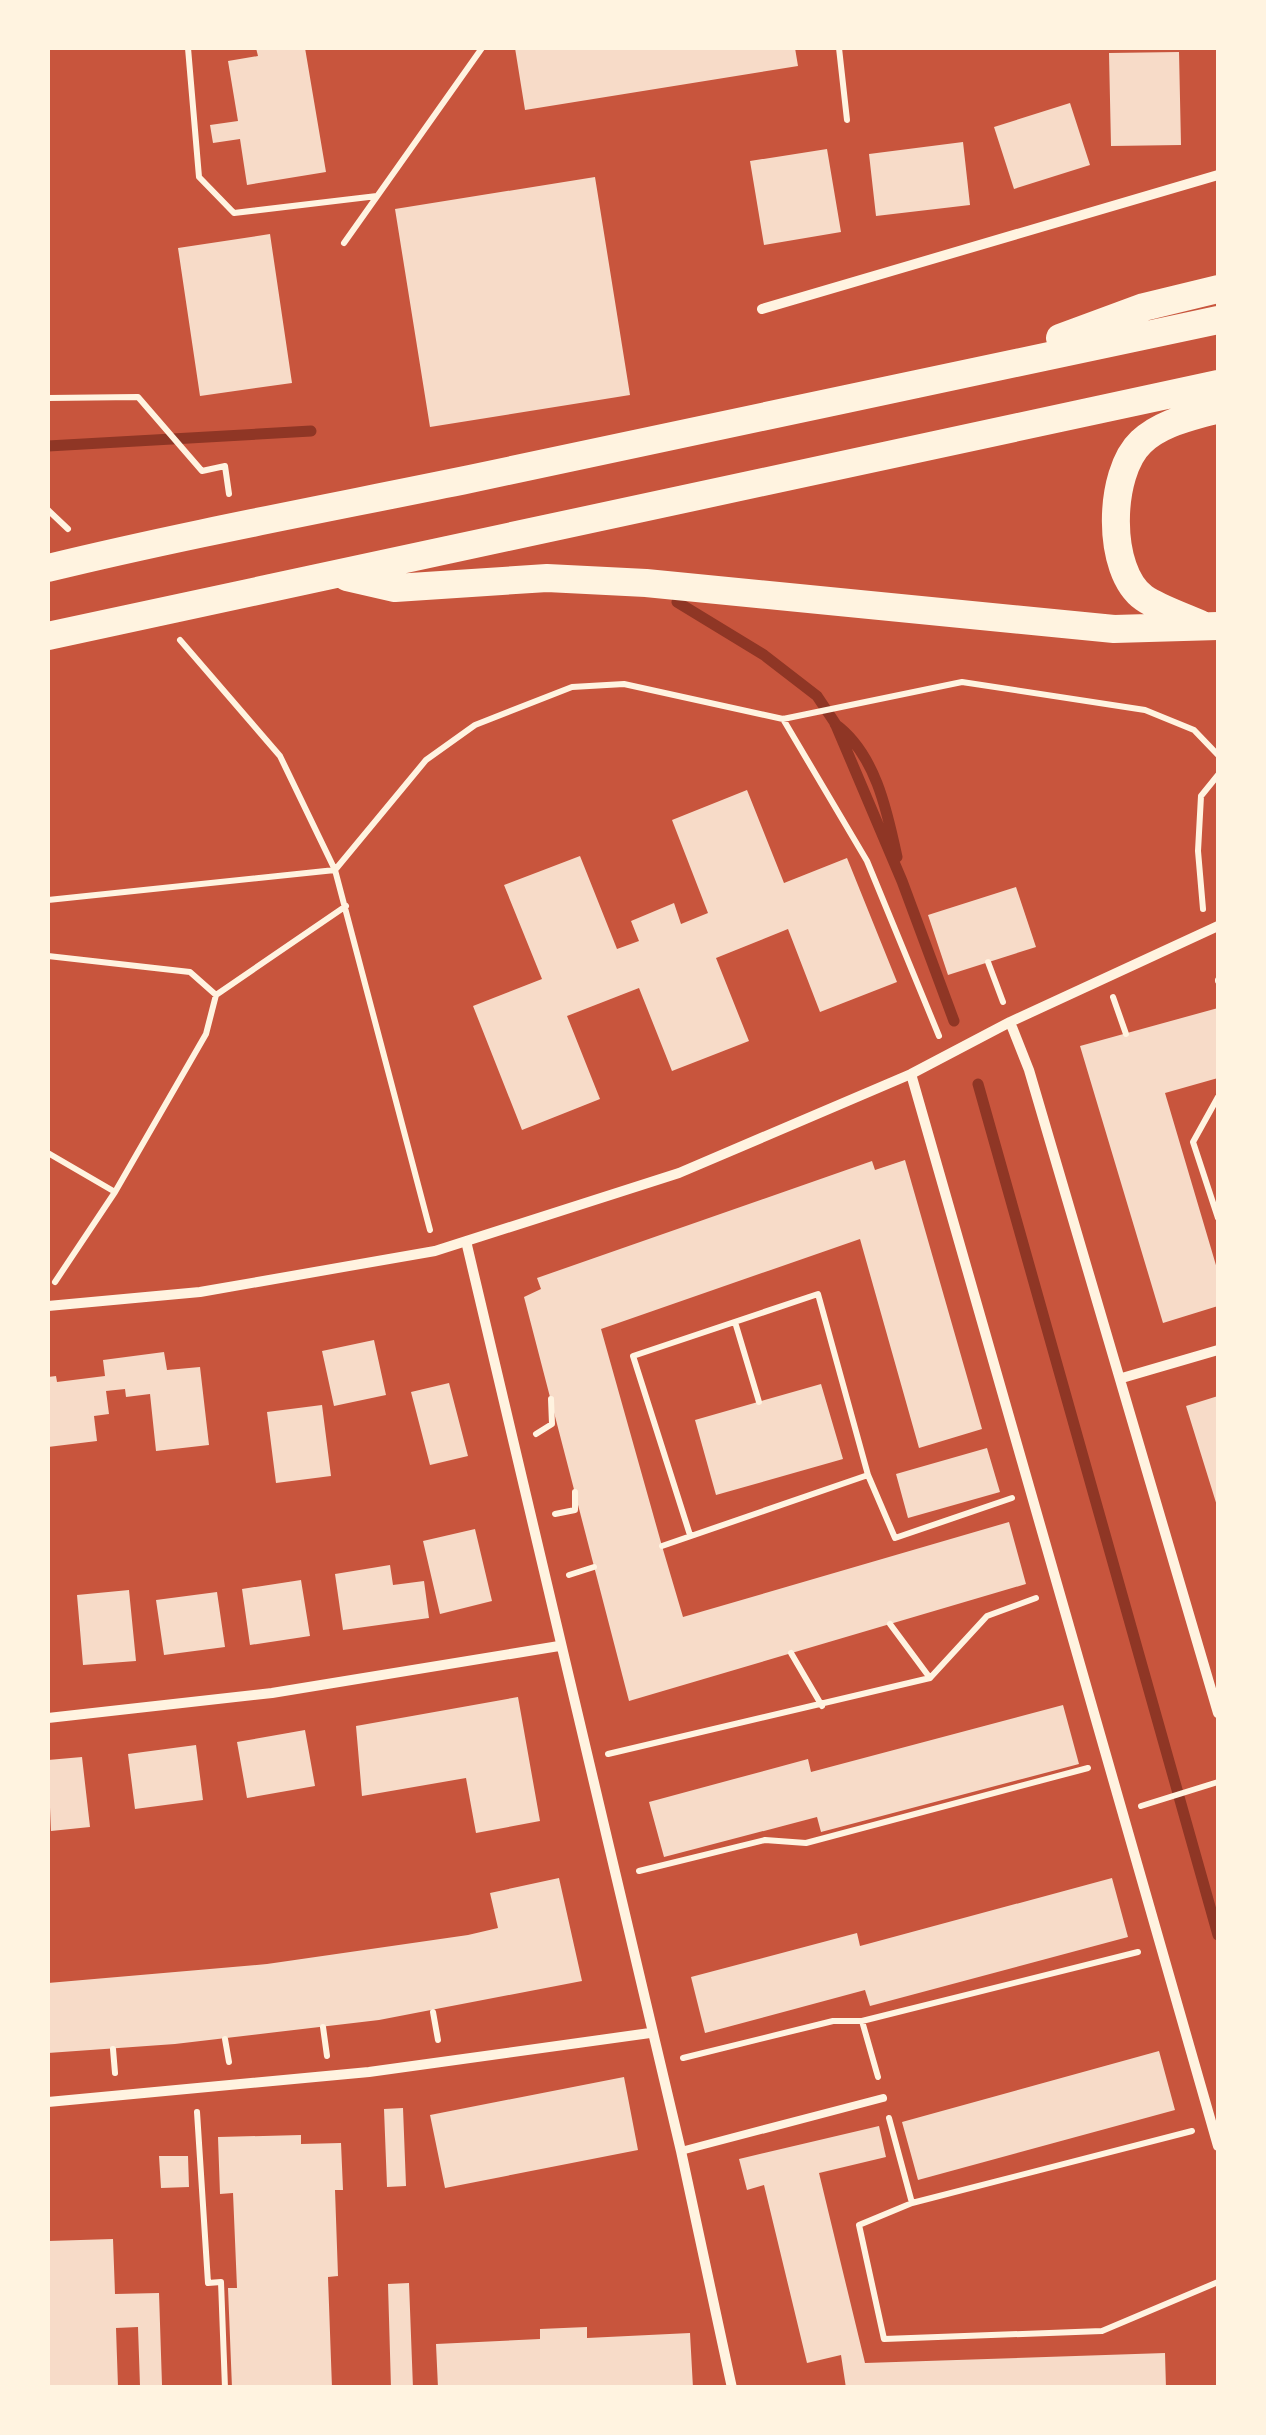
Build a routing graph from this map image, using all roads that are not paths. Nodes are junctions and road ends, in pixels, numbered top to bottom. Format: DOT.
graph roads {
  1 [pos="1218,176"];
  2 [pos="1218,289"];
  3 [pos="762,309"];
  4 [pos="1218,320"];
  5 [pos="978,367"];
  6 [pos="1218,384"];
  7 [pos="1218,409"];
  8 [pos="48,568"];
  9 [pos="340,576"];
  10 [pos="1212,626"];
  11 [pos="48,636"];
  12 [pos="1218,926"];
  13 [pos="1010,1022"];
  14 [pos="911,1074"];
  15 [pos="466,1241"];
  16 [pos="48,1306"];
  17 [pos="1218,1350"];
  18 [pos="1122,1378"];
  19 [pos="558,1646"];
  20 [pos="1218,1713"];
  21 [pos="48,1718"];
  22 [pos="650,2033"];
  23 [pos="883,2098"];
  24 [pos="48,2102"];
  25 [pos="1218,2146"];
  26 [pos="681,2151"];
  27 [pos="732,2388"];
  1 -- 3 [label="street"];
  2 -- 5 [label="highway"];
  4 -- 5 [label="highway"];
  5 -- 8 [label="highway"];
  6 -- 9 [label="highway"];
  7 -- 10 [label="highway"];
  9 -- 10 [label="highway"];
  9 -- 11 [label="highway"];
  12 -- 13 [label="street"];
  13 -- 14 [label="street"];
  13 -- 18 [label="street"];
  14 -- 15 [label="street"];
  14 -- 25 [label="street"];
  15 -- 16 [label="street"];
  15 -- 19 [label="street"];
  17 -- 18 [label="street"];
  18 -- 20 [label="street"];
  19 -- 21 [label="street"];
  19 -- 22 [label="street"];
  22 -- 24 [label="street"];
  22 -- 26 [label="street"];
  23 -- 26 [label="lane"];
  26 -- 27 [label="street"];
}
